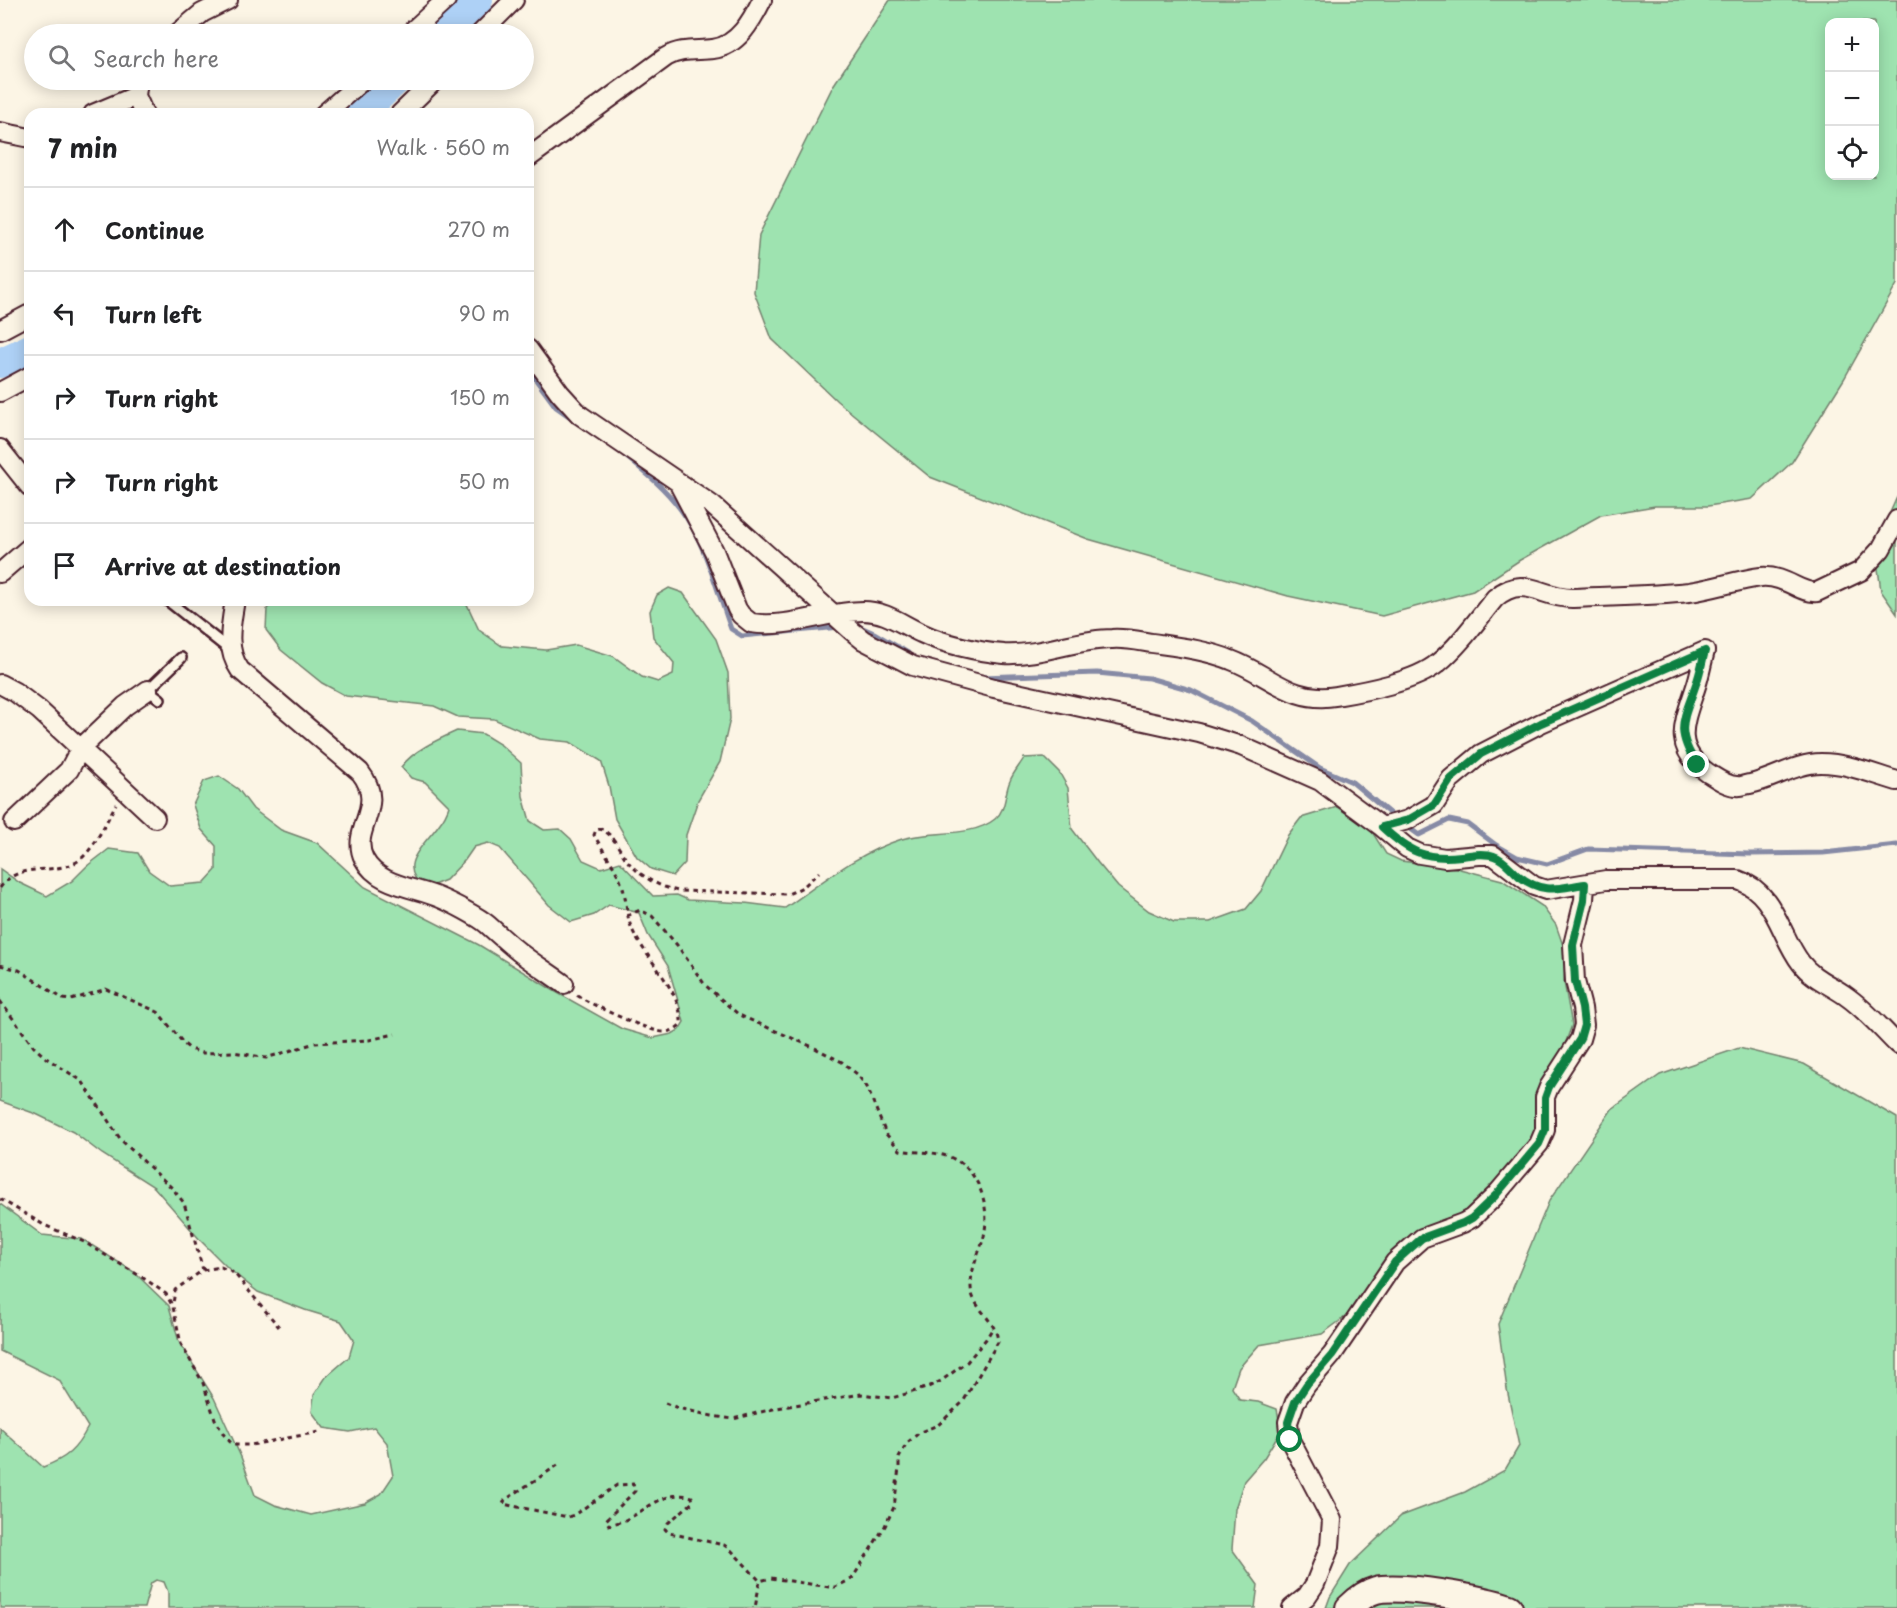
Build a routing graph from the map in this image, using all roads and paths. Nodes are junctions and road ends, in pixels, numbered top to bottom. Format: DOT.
graph roads {
  1 [pos="228,0"];
  2 [pos="446,0"];
  3 [pos="514,0"];
  4 [pos="762,0"];
  5 [pos="189,24"];
  6 [pos="421,24"];
  7 [pos="490,24"];
  8 [pos="134,90"];
  9 [pos="138,90"];
  10 [pos="352,90"];
  11 [pos="425,90"];
  12 [pos="103,108"];
  13 [pos="142,108"];
  14 [pos="331,108"];
  15 [pos="406,108"];
  16 [pos="0,132"];
  17 [pos="24,137"];
  18 [pos="534,154"];
  19 [pos="24,317"];
  20 [pos="0,330"];
  21 [pos="534,357"];
  22 [pos="24,379"];
  23 [pos="0,392"];
  24 [pos="0,449"];
  25 [pos="24,479"];
  26 [pos="676,480"];
  27 [pos="1897,520"];
  28 [pos="24,553"];
  29 [pos="0,573"];
  30 [pos="175,606"];
  31 [pos="234,606"];
  32 [pos="840,621"];
  33 [pos="231,648"];
  34 [pos="181,658"];
  35 [pos="0,684"];
  36 [pos="154,695"];
  37 [pos="80,749"];
  38 [pos="1897,782"];
  39 [pos="124,789"];
  40 [pos="155,818"];
  41 [pos="14,822"];
  42 [pos="1382,827"];
  43 [pos="819,872"];
  44 [pos="1585,884"];
  45 [pos="0,888"];
  46 [pos="627,916"];
  47 [pos="0,965"];
  48 [pos="564,984"];
  49 [pos="0,1001"];
  50 [pos="395,1034"];
  51 [pos="1897,1044"];
  52 [pos="0,1199"];
  53 [pos="203,1270"];
  54 [pos="173,1307"];
  55 [pos="994,1325"];
  56 [pos="279,1327"];
  57 [pos="665,1402"];
  58 [pos="319,1432"];
  59 [pos="558,1465"];
  60 [pos="760,1581"];
  61 [pos="755,1608"];
  62 [pos="1292,1608"];
  63 [pos="1349,1608"];
  64 [pos="1509,1608"];
  1 -- 5 [label="street"];
  2 -- 6 [label="street"];
  3 -- 7 [label="street"];
  4 -- 18 [label="street"];
  8 -- 12 [label="street"];
  9 -- 13 [label="street"];
  10 -- 14 [label="street"];
  11 -- 15 [label="street"];
  16 -- 17 [label="street"];
  19 -- 20 [label="street"];
  21 -- 26 [label="street"];
  22 -- 23 [label="street"];
  24 -- 25 [label="street"];
  26 -- 32 [label="street"];
  26 -- 32 [label="street"];
  27 -- 32 [label="street"];
  28 -- 29 [label="street"];
  30 -- 33 [label="lane"];
  31 -- 33 [label="street"];
  32 -- 42 [label="street"];
  33 -- 48 [label="street"];
  34 -- 36 [label="lane"];
  35 -- 37 [label="street"];
  36 -- 37 [label="street"];
  37 -- 39 [label="street"];
  37 -- 41 [label="street"];
  38 -- 42 [label="street"];
  39 -- 40 [label="street"];
  39 -- 45 [label="path"];
  42 -- 44 [label="street"];
  43 -- 46 [label="path"];
  44 -- 51 [label="street"];
  44 -- 62 [label="street"];
  46 -- 48 [label="path"];
  46 -- 55 [label="path"];
  47 -- 50 [label="path"];
  49 -- 53 [label="path"];
  52 -- 54 [label="path"];
  53 -- 54 [label="path"];
  53 -- 56 [label="path"];
  54 -- 58 [label="path"];
  55 -- 57 [label="path"];
  55 -- 60 [label="path"];
  59 -- 60 [label="path"];
  60 -- 61 [label="path"];
  63 -- 64 [label="main road"];
}
